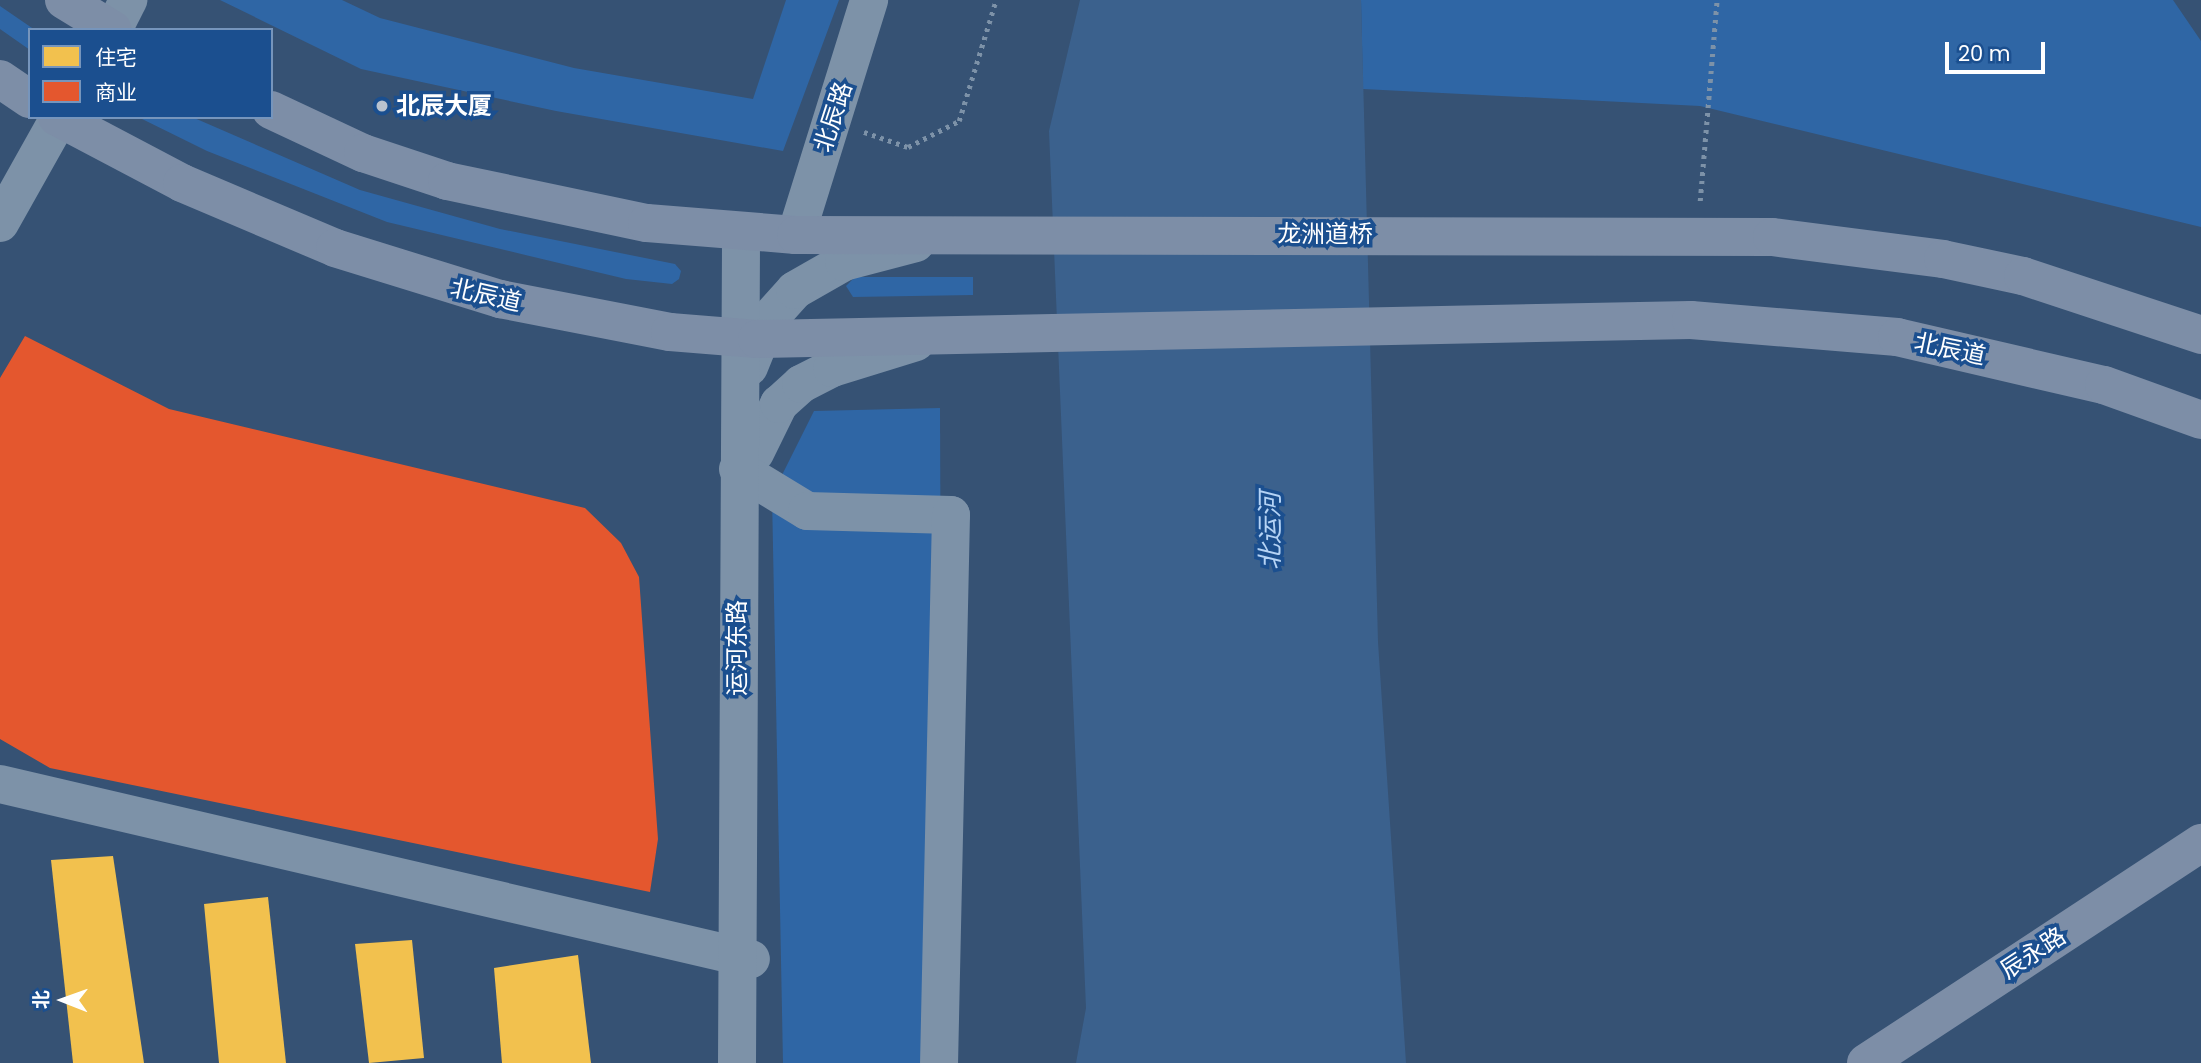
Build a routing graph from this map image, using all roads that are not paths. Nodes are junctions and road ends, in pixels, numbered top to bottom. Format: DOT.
graph roads {
  1 [pos="64,0"];
  2 [pos="128,0"];
  3 [pos="869,0"];
  4 [pos="110,28"];
  5 [pos="114,28"];
  6 [pos="0,79"];
  7 [pos="28,97"];
  8 [pos="273,111"];
  9 [pos="46,119"];
  10 [pos="65,119"];
  11 [pos="0,223"];
  12 [pos="766,234"];
  13 [pos="953,235"];
  14 [pos="2201,335"];
  15 [pos="948,336"];
  16 [pos="749,339"];
  17 [pos="2201,420"];
  18 [pos="746,458"];
  19 [pos="0,784"];
  20 [pos="2201,843"];
  21 [pos="744,957"];
  22 [pos="737,1063"];
  23 [pos="753,1063"];
  24 [pos="939,1063"];
  25 [pos="1866,1063"];
  1 -- 4 [label="main road"];
  2 -- 5 [label="street"];
  3 -- 12 [label="street, 北辰路"];
  6 -- 7 [label="main road, 北辰道"];
  8 -- 12 [label="main road"];
  9 -- 11 [label="street"];
  10 -- 16 [label="main road, 北辰道"];
  12 -- 13 [label="main road"];
  12 -- 16 [label="street, 北辰路"];
  13 -- 14 [label="main road, 龙洲道桥"];
  13 -- 16 [label="street"];
  15 -- 16 [label="main road, 北辰道"];
  15 -- 17 [label="main road, 北辰道"];
  15 -- 18 [label="street"];
  16 -- 18 [label="street, 运河东路"];
  18 -- 21 [label="street, 运河东路"];
  18 -- 24 [label="street"];
  19 -- 21 [label="street"];
  20 -- 25 [label="main road, 辰永路"];
  21 -- 22 [label="street, 运河东路"];
  21 -- 23 [label="street"];
}
